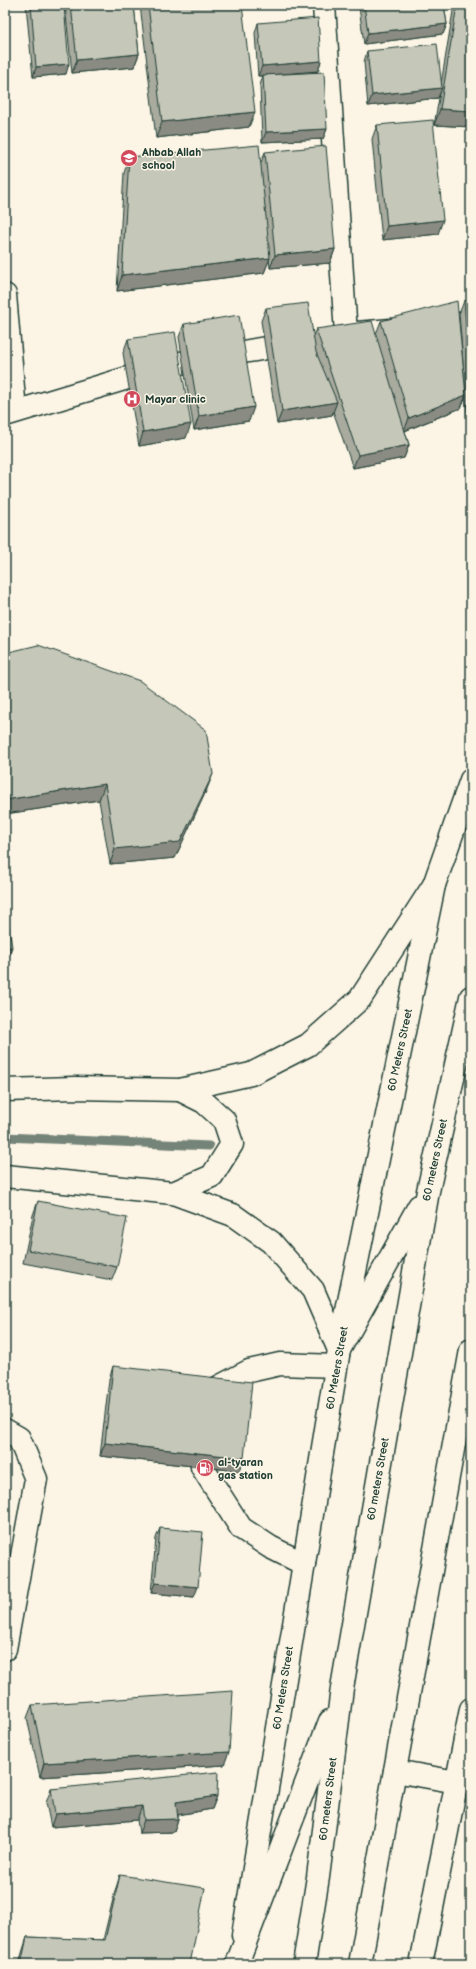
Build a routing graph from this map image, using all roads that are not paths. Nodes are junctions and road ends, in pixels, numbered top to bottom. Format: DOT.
graph roads {
  1 [pos="324,5"];
  2 [pos="5,295"];
  3 [pos="471,323"];
  4 [pos="346,334"];
  5 [pos="10,413"];
  6 [pos="471,780"];
  7 [pos="434,885"];
  8 [pos="471,997"];
  9 [pos="5,1090"];
  10 [pos="180,1090"];
  11 [pos="5,1176"];
  12 [pos="428,1191"];
  13 [pos="173,1193"];
  14 [pos="471,1350"];
  15 [pos="338,1358"];
  16 [pos="211,1391"];
  17 [pos="5,1430"];
  18 [pos="202,1467"];
  19 [pos="304,1564"];
  20 [pos="5,1649"];
  21 [pos="342,1688"];
  22 [pos="471,1709"];
  23 [pos="395,1771"];
  24 [pos="457,1782"];
  25 [pos="238,1962"];
  26 [pos="304,1964"];
  27 [pos="360,1964"];
  28 [pos="421,1964"];
  1 -- 4 [label="main road"];
  2 -- 5 [label="main road"];
  3 -- 4 [label="main road"];
  4 -- 5 [label="main road"];
  6 -- 7 [label="main road, 60 Meters Street"];
  7 -- 10 [label="main road"];
  7 -- 15 [label="main road, 60 Meters Street"];
  8 -- 12 [label="main road, 60 meters Street"];
  9 -- 10 [label="main road"];
  10 -- 13 [label="main road"];
  11 -- 13 [label="main road"];
  12 -- 15 [label="main road"];
  12 -- 21 [label="main road, 60 meters Street"];
  13 -- 15 [label="main road"];
  14 -- 23 [label="main road"];
  15 -- 16 [label="main road"];
  15 -- 19 [label="main road, 60 Meters Street"];
  17 -- 20 [label="main road"];
  18 -- 19 [label="main road"];
  19 -- 25 [label="main road, 60 Meters Street"];
  21 -- 25 [label="main road"];
  21 -- 26 [label="main road, 60 meters Street"];
  22 -- 24 [label="main road"];
  23 -- 24 [label="main road"];
  23 -- 27 [label="main road"];
  24 -- 28 [label="main road"];
}
